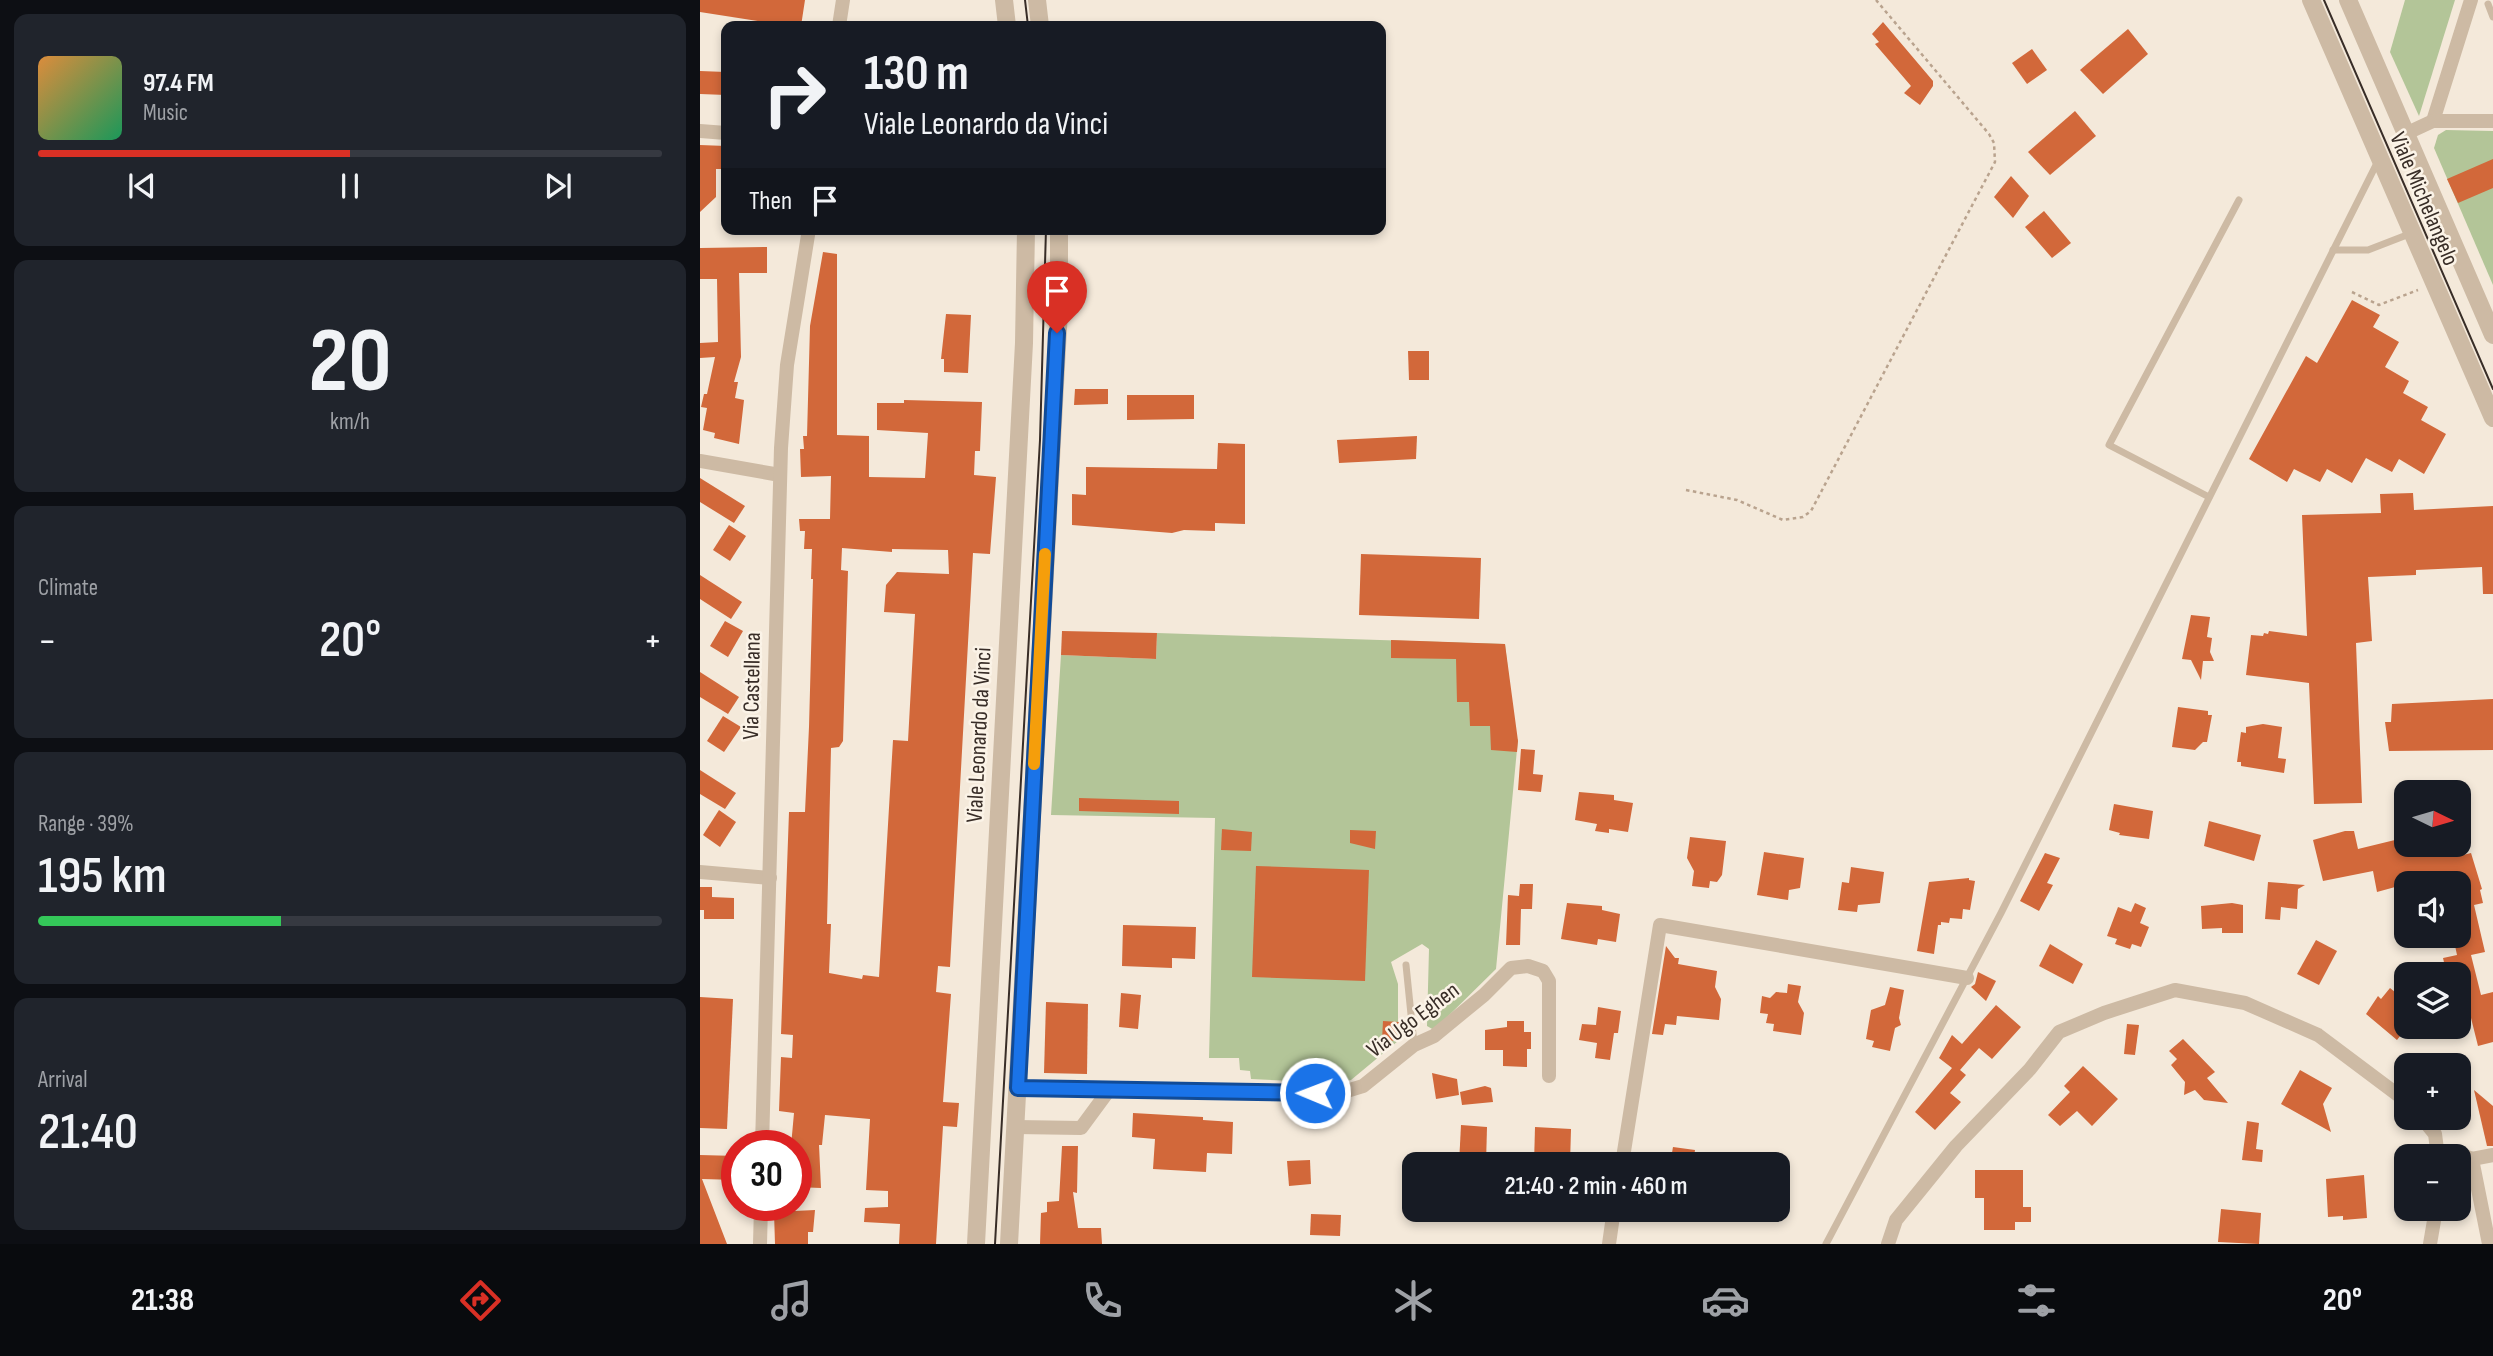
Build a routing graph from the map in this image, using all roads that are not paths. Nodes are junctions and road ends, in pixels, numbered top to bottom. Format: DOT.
graph roads {
  1 [pos="843,0"];
  2 [pos="1004,0"];
  3 [pos="1037,0"];
  4 [pos="2311,0"];
  5 [pos="2348,0"];
  6 [pos="2471,0"];
  7 [pos="2488,4"];
  8 [pos="2493,17"];
  9 [pos="840,21"];
  10 [pos="1006,21"];
  11 [pos="1039,21"];
  12 [pos="2433,121"];
  13 [pos="2493,121"];
  14 [pos="700,131"];
  15 [pos="721,133"];
  16 [pos="2406,134"];
  17 [pos="2379,158"];
  18 [pos="2239,200"];
  19 [pos="2412,233"];
  20 [pos="807,235"];
  21 [pos="1026,235"];
  22 [pos="1059,235"];
  23 [pos="2333,250"];
  24 [pos="2493,335"];
  25 [pos="2493,418"];
  26 [pos="1020,439"];
  27 [pos="1052,440"];
  28 [pos="700,461"];
  29 [pos="780,475"];
  30 [pos="2209,497"];
  31 [pos="700,872"];
  32 [pos="769,878"];
  33 [pos="1406,965"];
  34 [pos="1967,978"];
  35 [pos="1415,1045"];
  36 [pos="1549,1076"];
  37 [pos="1018,1088"];
  38 [pos="1109,1090"];
  39 [pos="2394,1092"];
  40 [pos="1016,1127"];
  41 [pos="762,1130"];
  42 [pos="1624,1152"];
  43 [pos="2493,1155"];
  44 [pos="2472,1159"];
  45 [pos="761,1221"];
  46 [pos="2434,1221"];
  47 [pos="1612,1222"];
  48 [pos="760,1244"];
  49 [pos="976,1244"];
  50 [pos="1009,1244"];
  51 [pos="1609,1244"];
  52 [pos="1826,1244"];
  53 [pos="1888,1244"];
  54 [pos="2430,1244"];
  55 [pos="2489,1244"];
  1 -- 9 [label="street"];
  2 -- 10 [label="street"];
  3 -- 11 [label="street"];
  4 -- 17 [label="street, Viale Michelangelo"];
  5 -- 16 [label="street, Viale Michelangelo"];
  6 -- 12 [label="street"];
  7 -- 8 [label="lane"];
  12 -- 13 [label="street"];
  12 -- 16 [label="street"];
  14 -- 15 [label="street"];
  16 -- 24 [label="street, Viale Michelangelo"];
  17 -- 19 [label="street, Viale Michelangelo"];
  17 -- 23 [label="lane"];
  18 -- 30 [label="lane"];
  19 -- 23 [label="lane"];
  19 -- 25 [label="street, Viale Michelangelo"];
  20 -- 29 [label="street, Via Castellana"];
  21 -- 26 [label="street, Viale Leonardo da Vinci"];
  22 -- 27 [label="street"];
  23 -- 30 [label="lane"];
  26 -- 27 [label="street"];
  26 -- 49 [label="street, Viale Leonardo da Vinci"];
  27 -- 37 [label="street"];
  28 -- 29 [label="street"];
  29 -- 32 [label="street, Via Castellana"];
  30 -- 34 [label="lane"];
  31 -- 32 [label="street"];
  32 -- 41 [label="street, Via Castellana"];
  33 -- 35 [label="lane"];
  34 -- 42 [label="street"];
  34 -- 52 [label="lane"];
  35 -- 36 [label="street, Via Ugo Eghen"];
  35 -- 38 [label="street, Via Ugo Eghen"];
  37 -- 38 [label="street, Via Ugo Eghen"];
  37 -- 40 [label="street"];
  38 -- 40 [label="street"];
  39 -- 53 [label="street"];
  40 -- 50 [label="street"];
  43 -- 44 [label="street"];
  44 -- 55 [label="street"];
  45 -- 48 [label="street"];
  46 -- 54 [label="street"];
  47 -- 51 [label="street"];
}
